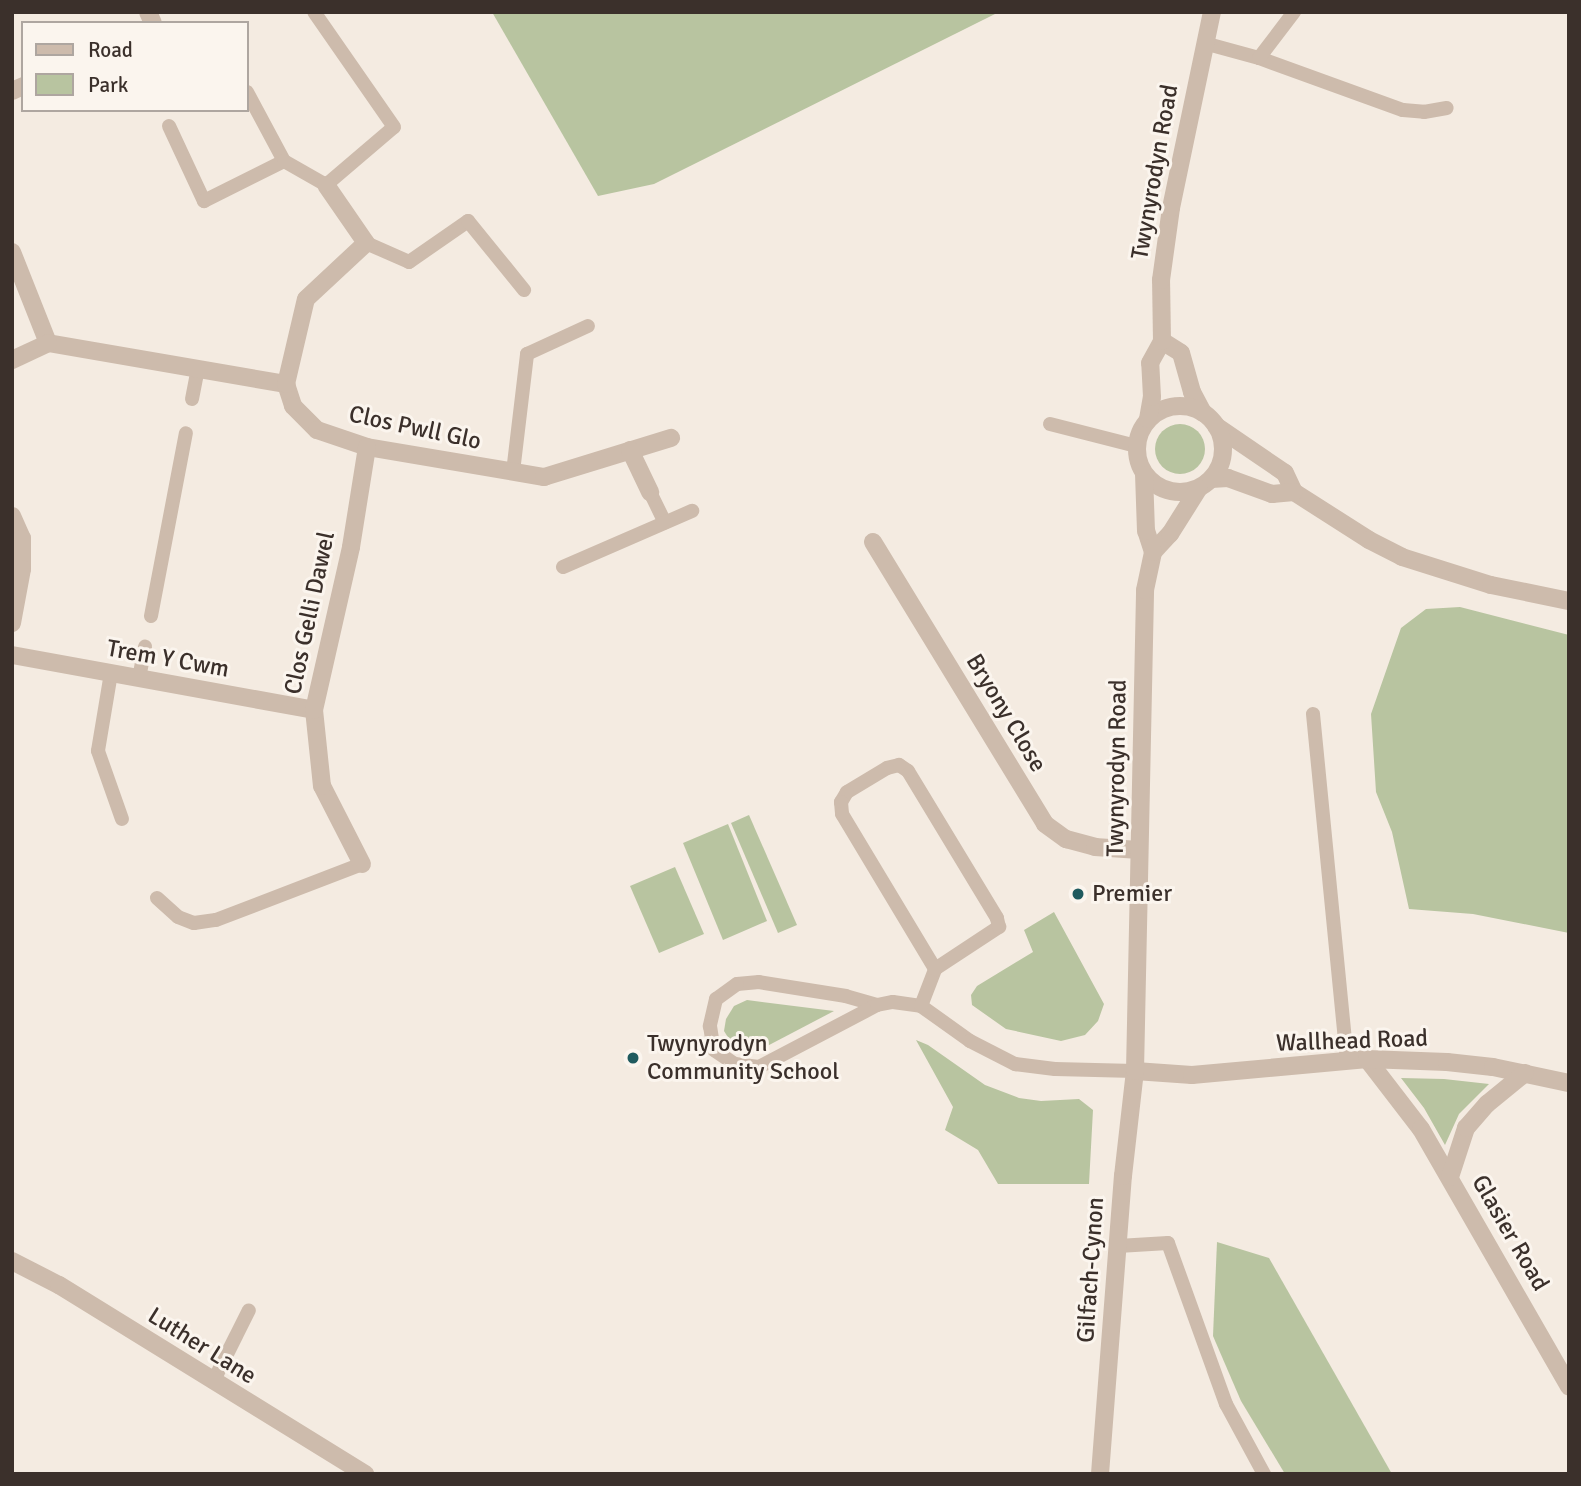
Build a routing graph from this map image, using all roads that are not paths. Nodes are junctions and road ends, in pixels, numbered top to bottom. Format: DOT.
graph roads {
  1 [pos="314,12"];
  2 [pos="1212,12"];
  3 [pos="1294,12"];
  4 [pos="1204,43"];
  5 [pos="1259,58"];
  6 [pos="248,94"];
  7 [pos="1447,108"];
  8 [pos="169,126"];
  9 [pos="284,161"];
  10 [pos="326,185"];
  11 [pos="366,243"];
  12 [pos="12,252"];
  13 [pos="524,290"];
  14 [pos="588,326"];
  15 [pos="1162,341"];
  16 [pos="48,344"];
  17 [pos="12,360"];
  18 [pos="198,369"];
  19 [pos="286,384"];
  20 [pos="192,399"];
  21 [pos="1148,419"];
  22 [pos="1210,419"];
  23 [pos="1050,424"];
  24 [pos="186,433"];
  25 [pos="670,438"];
  26 [pos="1136,446"];
  27 [pos="367,447"];
  28 [pos="630,450"];
  29 [pos="513,472"];
  30 [pos="1144,475"];
  31 [pos="1205,484"];
  32 [pos="650,492"];
  33 [pos="1294,492"];
  34 [pos="692,511"];
  35 [pos="12,516"];
  36 [pos="665,523"];
  37 [pos="873,542"];
  38 [pos="1153,552"];
  39 [pos="563,567"];
  40 [pos="1569,601"];
  41 [pos="151,616"];
  42 [pos="12,623"];
  43 [pos="145,647"];
  44 [pos="12,655"];
  45 [pos="111,673"];
  46 [pos="139,678"];
  47 [pos="314,710"];
  48 [pos="1313,714"];
  49 [pos="122,819"];
  50 [pos="1139,850"];
  51 [pos="362,864"];
  52 [pos="157,898"];
  53 [pos="935,969"];
  54 [pos="877,1005"];
  55 [pos="921,1006"];
  56 [pos="1367,1059"];
  57 [pos="1347,1061"];
  58 [pos="1135,1071"];
  59 [pos="1525,1073"];
  60 [pos="1569,1083"];
  61 [pos="1450,1177"];
  62 [pos="1118,1246"];
  63 [pos="12,1262"];
  64 [pos="249,1310"];
  65 [pos="213,1382"];
  66 [pos="1569,1386"];
  67 [pos="365,1474"];
  68 [pos="1100,1474"];
  69 [pos="1264,1474"];
  1 -- 10 [label="lane"];
  2 -- 4 [label="street, Twynyrodyn Road"];
  3 -- 5 [label="lane"];
  4 -- 5 [label="lane"];
  4 -- 15 [label="street, Twynyrodyn Road"];
  5 -- 7 [label="lane"];
  6 -- 9 [label="lane"];
  8 -- 9 [label="lane"];
  9 -- 10 [label="lane"];
  10 -- 11 [label="street"];
  11 -- 13 [label="lane"];
  11 -- 19 [label="street"];
  12 -- 16 [label="street"];
  14 -- 29 [label="lane"];
  15 -- 21 [label="street, Twynyrodyn Road"];
  15 -- 22 [label="street, Twynyrodyn Road"];
  16 -- 17 [label="street"];
  16 -- 18 [label="street"];
  18 -- 19 [label="street"];
  18 -- 20 [label="lane"];
  19 -- 27 [label="street, Clos Pwll Glo"];
  21 -- 22 [label="street"];
  21 -- 26 [label="street, Twynyrodyn Road"];
  22 -- 31 [label="street, Twynyrodyn Road"];
  22 -- 33 [label="street"];
  23 -- 26 [label="lane"];
  24 -- 41 [label="lane"];
  25 -- 28 [label="street, Clos Pwll Glo"];
  26 -- 30 [label="street, Twynyrodyn Road"];
  27 -- 29 [label="street, Clos Pwll Glo"];
  27 -- 47 [label="street, Clos Gelli Dawel"];
  28 -- 29 [label="street, Clos Pwll Glo"];
  28 -- 32 [label="street"];
  30 -- 31 [label="street"];
  30 -- 38 [label="street, Twynyrodyn Road"];
  31 -- 33 [label="street"];
  31 -- 38 [label="street, Twynyrodyn Road"];
  32 -- 36 [label="lane"];
  33 -- 40 [label="street"];
  34 -- 36 [label="lane"];
  35 -- 42 [label="street"];
  36 -- 39 [label="lane"];
  37 -- 50 [label="street, Bryony Close"];
  38 -- 50 [label="street, Twynyrodyn Road"];
  43 -- 46 [label="lane"];
  44 -- 45 [label="street, Trem Y Cwm"];
  45 -- 46 [label="street, Trem Y Cwm"];
  45 -- 49 [label="lane"];
  46 -- 47 [label="street, Trem Y Cwm"];
  47 -- 51 [label="street, Clos Gelli Dawel"];
  48 -- 57 [label="lane"];
  50 -- 58 [label="street, Twynyrodyn Road"];
  51 -- 52 [label="lane"];
  53 -- 53 [label="lane"];
  53 -- 55 [label="lane"];
  54 -- 54 [label="lane"];
  54 -- 55 [label="lane"];
  55 -- 58 [label="lane"];
  56 -- 57 [label="street, Wallhead Road"];
  56 -- 59 [label="street, Wallhead Road"];
  56 -- 61 [label="street, Glasier Road"];
  57 -- 58 [label="street, Wallhead Road"];
  58 -- 62 [label="street, Gilfach-Cynon"];
  59 -- 60 [label="street, Wallhead Road"];
  59 -- 61 [label="street, Glasier Road"];
  61 -- 66 [label="street, Glasier Road"];
  62 -- 68 [label="street, Gilfach-Cynon"];
  62 -- 69 [label="lane"];
  63 -- 65 [label="street, Luther Lane"];
  64 -- 65 [label="lane"];
  65 -- 67 [label="street, Luther Lane"];
}
